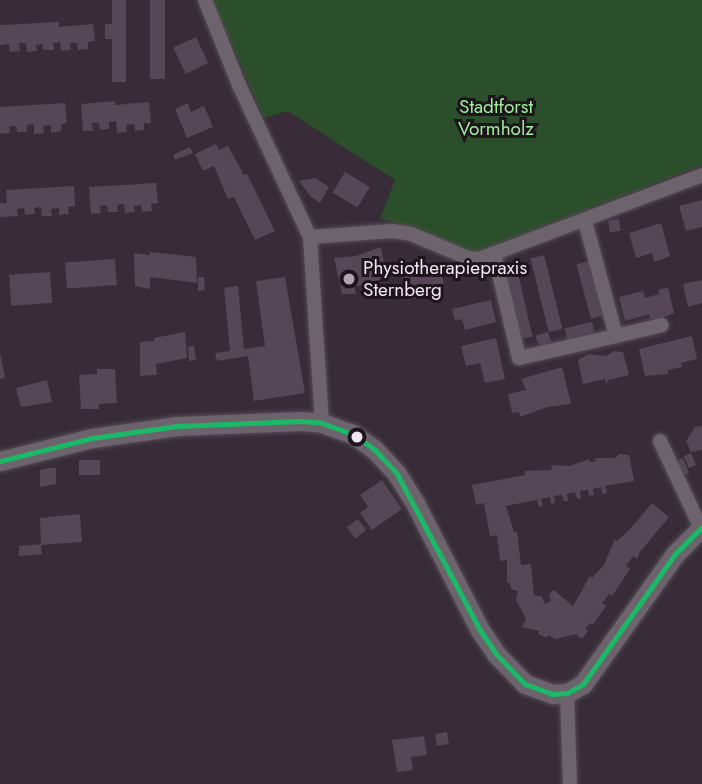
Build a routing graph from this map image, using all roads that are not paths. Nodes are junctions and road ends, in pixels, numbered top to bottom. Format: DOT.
graph roads {
  1 [pos="205,0"];
  2 [pos="702,175"];
  3 [pos="584,221"];
  4 [pos="310,237"];
  5 [pos="494,253"];
  6 [pos="662,325"];
  7 [pos="616,336"];
  8 [pos="322,423"];
  9 [pos="660,441"];
  10 [pos="0,461"];
  11 [pos="701,528"];
  12 [pos="567,693"];
  13 [pos="570,784"];
  1 -- 4 [label="street"];
  2 -- 3 [label="street"];
  3 -- 5 [label="street"];
  3 -- 7 [label="street"];
  4 -- 5 [label="street"];
  4 -- 8 [label="street"];
  5 -- 7 [label="street"];
  6 -- 7 [label="street"];
  8 -- 10 [label="main road"];
  8 -- 12 [label="main road"];
  9 -- 11 [label="street"];
  11 -- 12 [label="main road"];
  12 -- 13 [label="street"];
}
